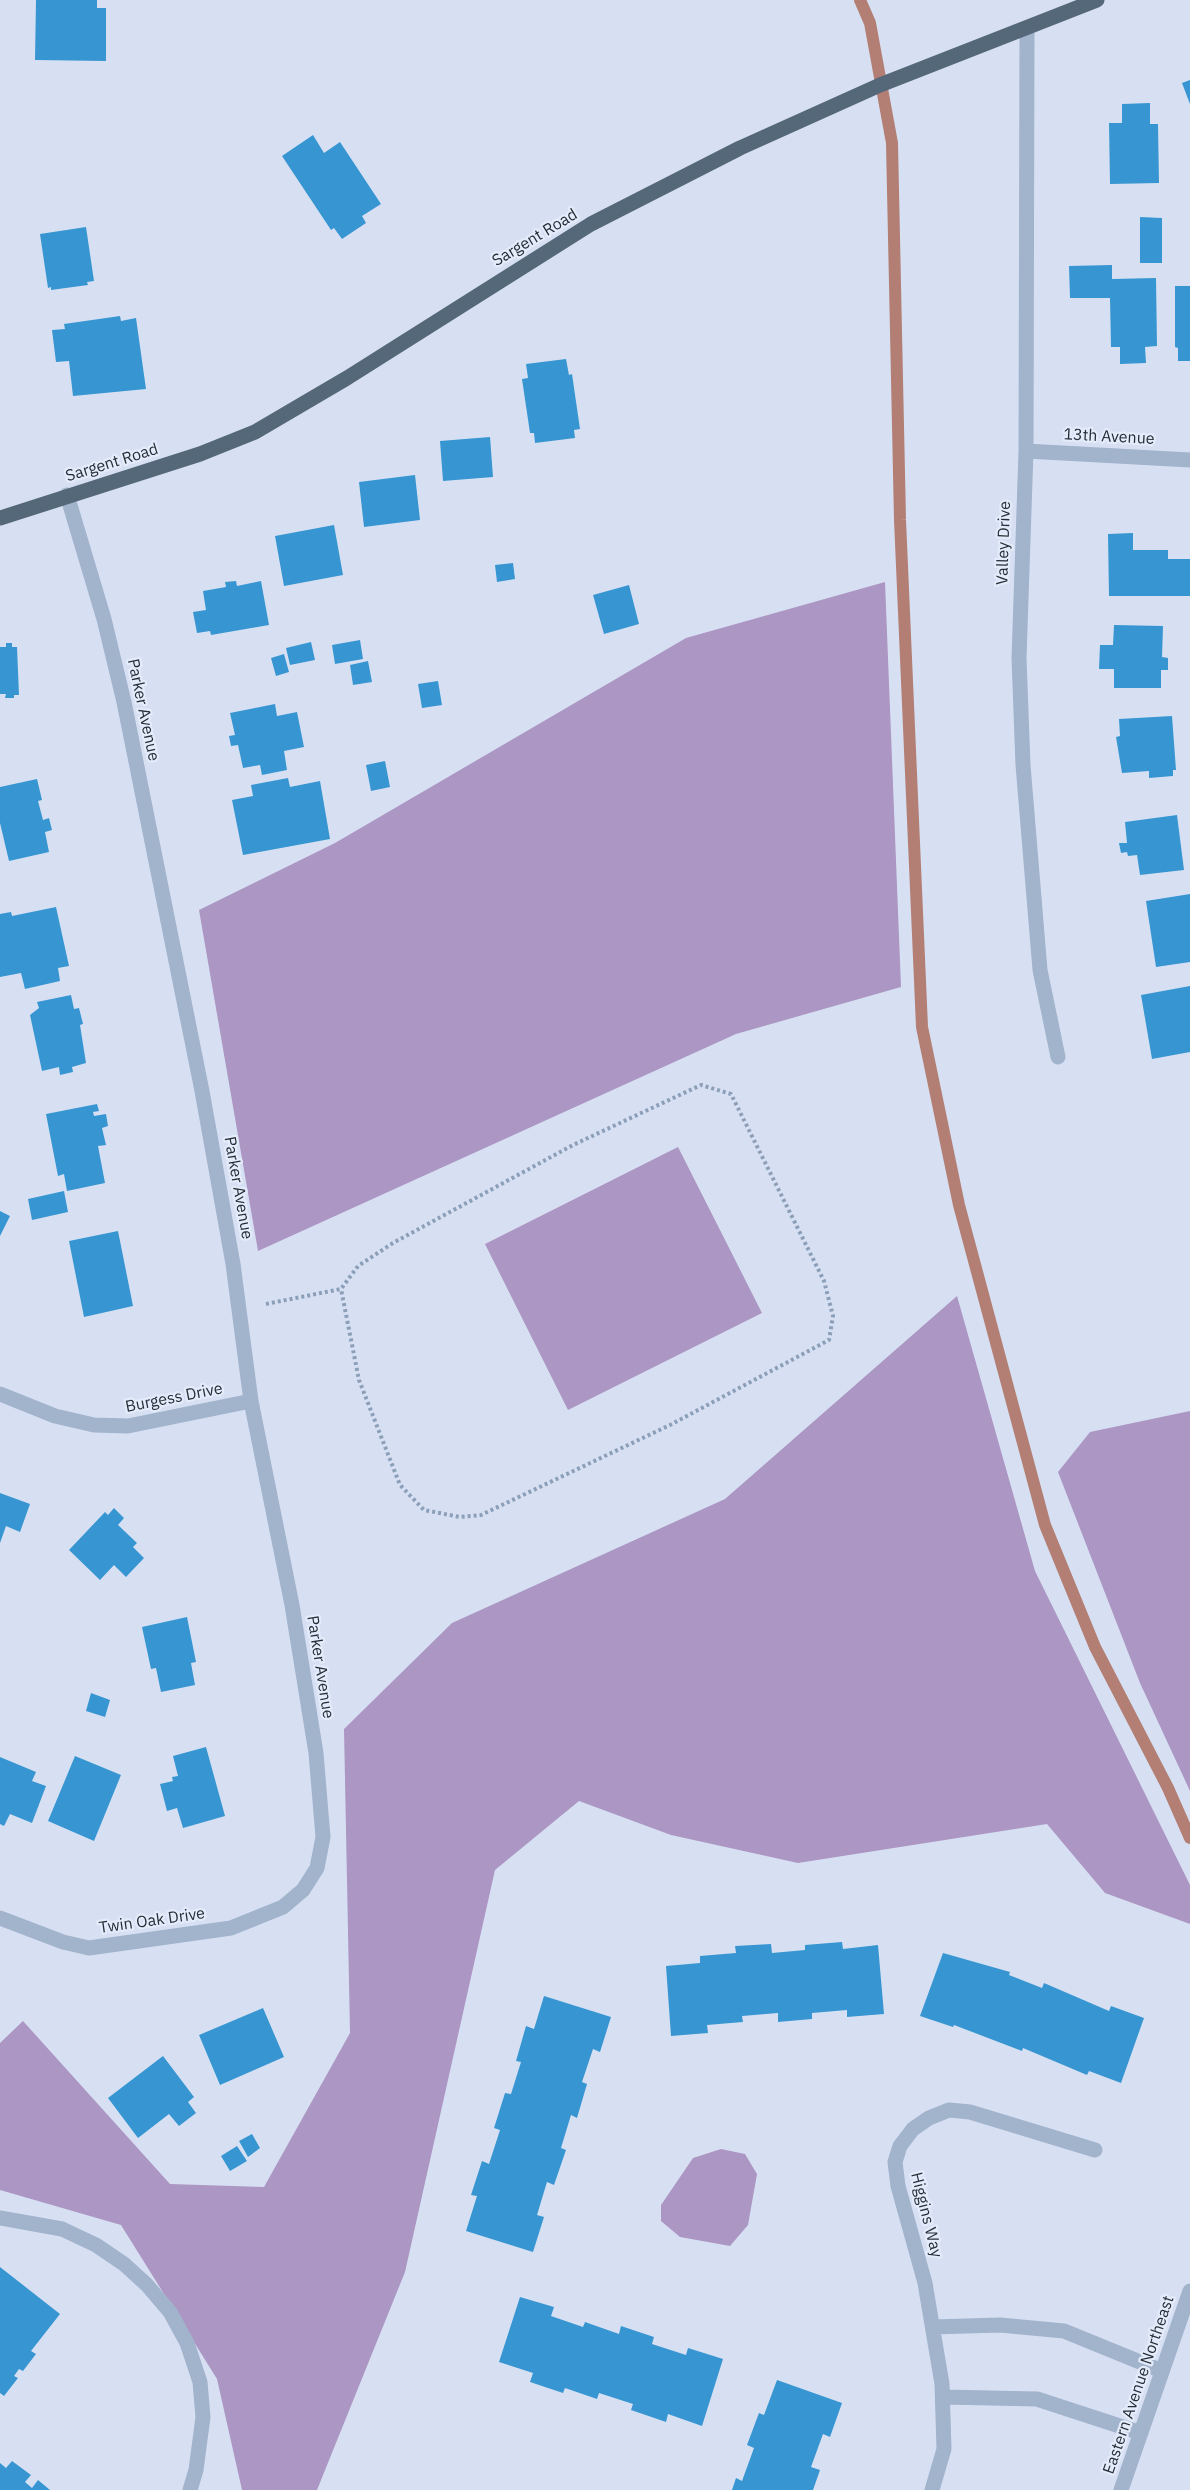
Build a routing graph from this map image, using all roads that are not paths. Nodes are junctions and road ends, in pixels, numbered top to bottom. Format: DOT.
graph roads {
  1 [pos="1097,0"];
  2 [pos="1027,28"];
  3 [pos="1026,451"];
  4 [pos="1190,460"];
  5 [pos="67,495"];
  6 [pos="0,518"];
  7 [pos="1058,1057"];
  8 [pos="0,1394"];
  9 [pos="251,1401"];
  10 [pos="303,1890"];
  11 [pos="0,1918"];
  12 [pos="1095,2150"];
  13 [pos="0,2218"];
  14 [pos="1190,2291"];
  15 [pos="933,2327"];
  16 [pos="1162,2371"];
  17 [pos="943,2397"];
  18 [pos="1141,2433"];
  19 [pos="190,2490"];
  20 [pos="932,2490"];
  21 [pos="1121,2490"];
  1 -- 2 [label="main road, Sargent Road"];
  2 -- 3 [label="street, Valley Drive"];
  2 -- 5 [label="main road, Sargent Road"];
  3 -- 4 [label="street, 13th Avenue"];
  3 -- 7 [label="street, Valley Drive"];
  5 -- 6 [label="main road, Sargent Road"];
  5 -- 9 [label="street, Parker Avenue"];
  8 -- 9 [label="street, Burgess Drive"];
  9 -- 10 [label="street, Parker Avenue"];
  10 -- 11 [label="street, Twin Oak Drive"];
  12 -- 15 [label="street, Higgins Way"];
  13 -- 19 [label="street"];
  14 -- 16 [label="street, Eastern Avenue Northeast"];
  15 -- 16 [label="street"];
  15 -- 17 [label="street, Higgins Way"];
  16 -- 18 [label="street, Eastern Avenue Northeast"];
  17 -- 18 [label="street"];
  17 -- 20 [label="street, Higgins Way"];
  18 -- 21 [label="street, Eastern Avenue Northeast"];
}
